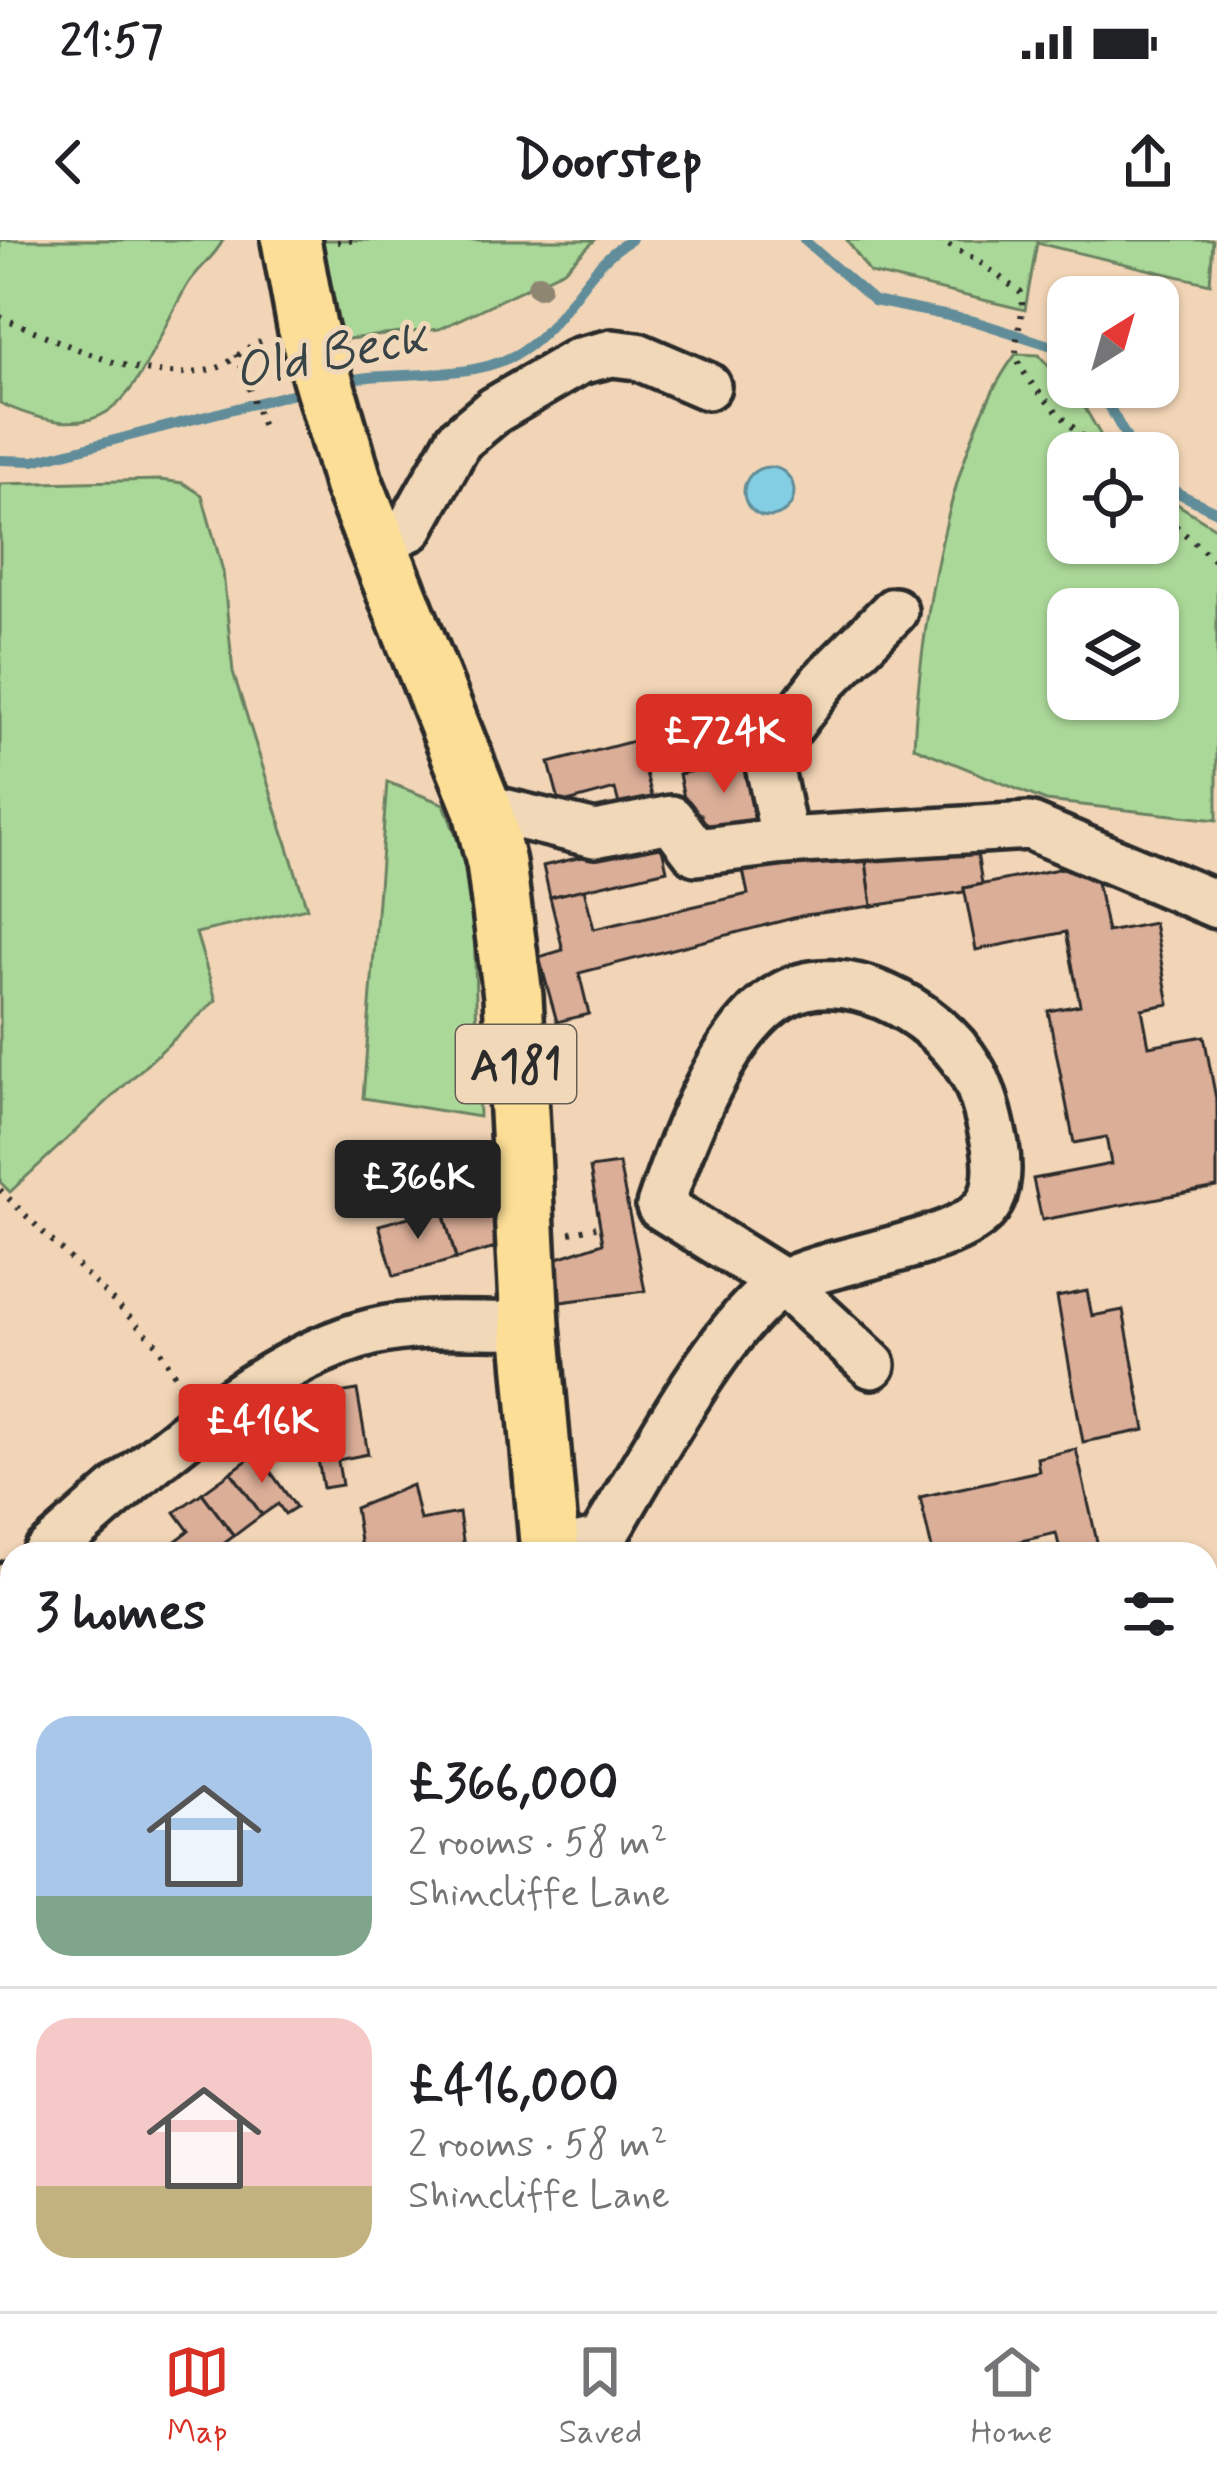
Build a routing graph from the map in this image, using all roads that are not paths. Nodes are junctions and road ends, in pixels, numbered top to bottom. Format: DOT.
graph roads {
  1 [pos="291,240"];
  2 [pos="706,386"];
  3 [pos="376,544"];
  4 [pos="894,611"];
  5 [pos="482,806"];
  6 [pos="784,842"];
  7 [pos="1217,905"];
  8 [pos="783,1283"];
  9 [pos="530,1325"];
  10 [pos="872,1365"];
  11 [pos="61,1542"];
  12 [pos="549,1542"];
  13 [pos="597,1542"];
  1 -- 3 [label="main road, A181"];
  2 -- 3 [label="street"];
  3 -- 5 [label="main road, A181"];
  4 -- 6 [label="street"];
  5 -- 6 [label="street"];
  5 -- 9 [label="main road, A181"];
  6 -- 7 [label="street"];
  8 -- 8 [label="street"];
  8 -- 10 [label="street"];
  8 -- 13 [label="street"];
  9 -- 11 [label="street"];
  9 -- 12 [label="main road, A181"];
}
